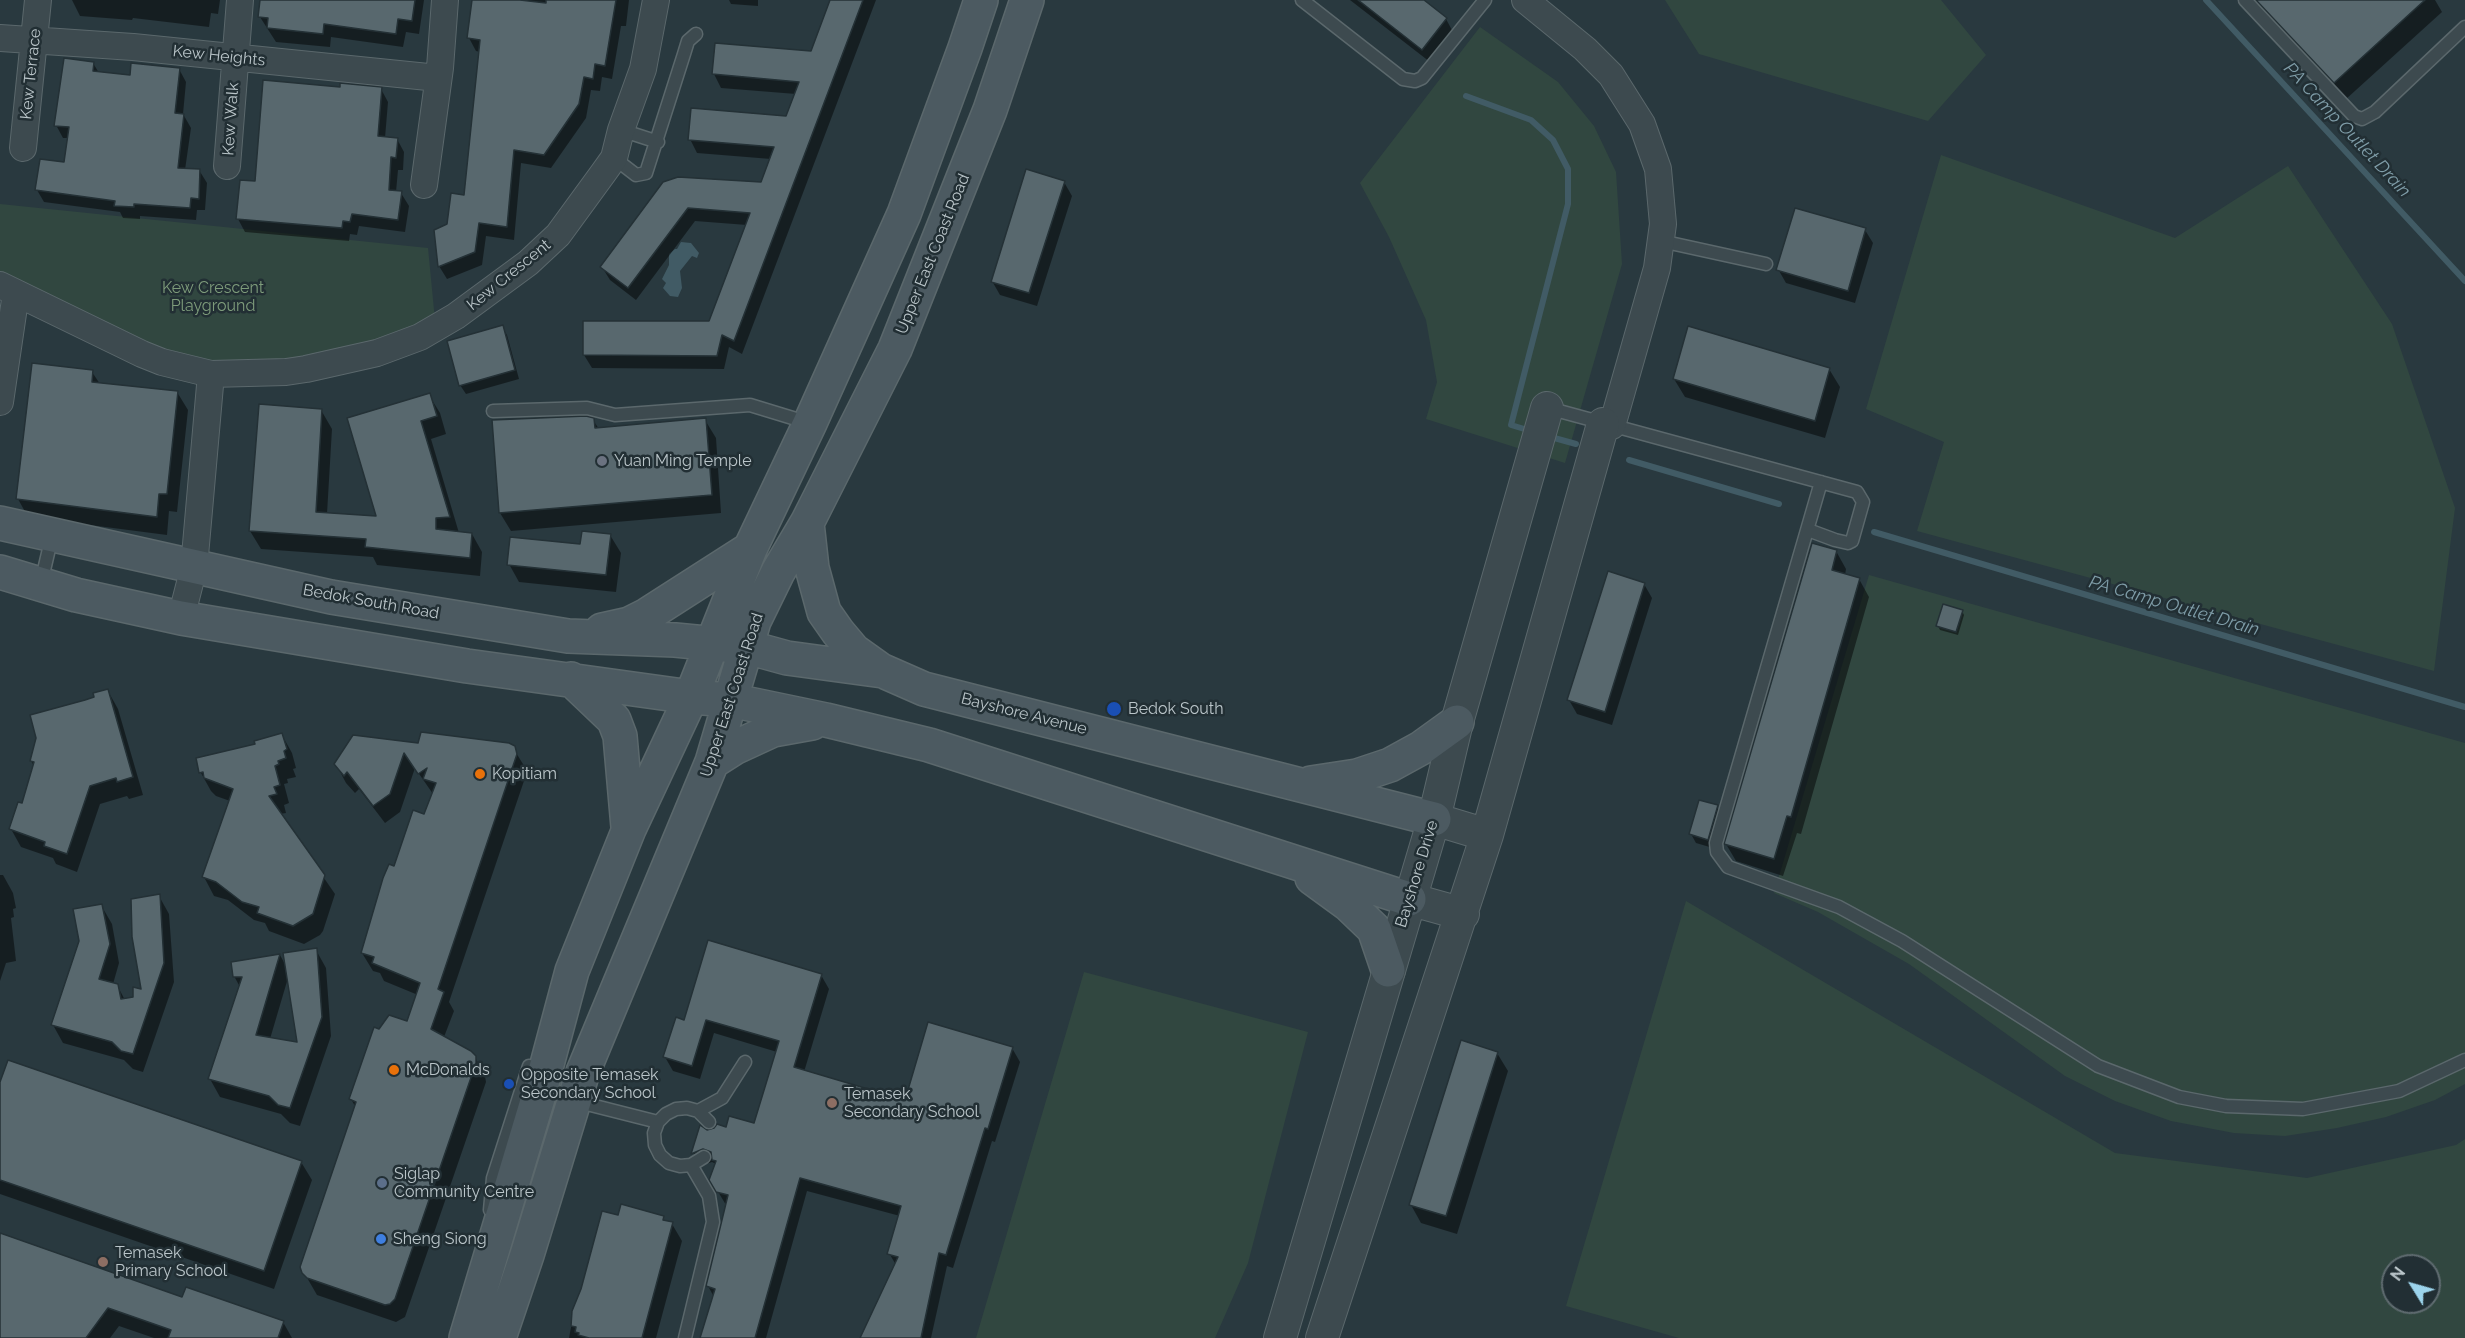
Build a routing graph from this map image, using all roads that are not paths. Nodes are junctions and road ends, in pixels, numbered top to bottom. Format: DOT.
graph roads {
  1 [pos="38,0"];
  2 [pos="240,0"];
  3 [pos="445,0"];
  4 [pos="656,0"];
  5 [pos="981,0"];
  6 [pos="1027,0"];
  7 [pos="1302,0"];
  8 [pos="1485,0"];
  9 [pos="1525,0"];
  10 [pos="2245,0"];
  11 [pos="2465,27"];
  12 [pos="696,34"];
  13 [pos="0,38"];
  14 [pos="34,40"];
  15 [pos="235,57"];
  16 [pos="438,78"];
  17 [pos="621,130"];
  18 [pos="658,142"];
  19 [pos="23,148"];
  20 [pos="614,158"];
  21 [pos="227,166"];
  22 [pos="424,185"];
  23 [pos="1661,241"];
  24 [pos="1766,264"];
  25 [pos="8,289"];
  26 [pos="211,374"];
  27 [pos="0,402"];
  28 [pos="1547,408"];
  29 [pos="493,411"];
  30 [pos="810,423"];
  31 [pos="1607,425"];
  32 [pos="1821,482"];
  33 [pos="807,523"];
  34 [pos="0,524"];
  35 [pos="1808,530"];
  36 [pos="52,535"];
  37 [pos="750,549"];
  38 [pos="194,567"];
  39 [pos="0,572"];
  40 [pos="40,585"];
  41 [pos="181,618"];
  42 [pos="568,636"];
  43 [pos="712,644"];
  44 [pos="747,647"];
  45 [pos="883,671"];
  46 [pos="571,679"];
  47 [pos="692,697"];
  48 [pos="730,700"];
  49 [pos="826,720"];
  50 [pos="1457,723"];
  51 [pos="712,762"];
  52 [pos="1301,785"];
  53 [pos="1434,819"];
  54 [pos="628,829"];
  55 [pos="1487,836"];
  56 [pos="1269,854"];
  57 [pos="1409,899"];
  58 [pos="1463,914"];
  59 [pos="1388,970"];
  60 [pos="2465,1060"];
  61 [pos="745,1062"];
  62 [pos="528,1066"];
  63 [pos="574,1101"];
  64 [pos="698,1111"];
  65 [pos="658,1122"];
  66 [pos="709,1122"];
  67 [pos="704,1157"];
  68 [pos="692,1165"];
  69 [pos="497,1234"];
  70 [pos="466,1338"];
  71 [pos="499,1338"];
  72 [pos="686,1338"];
  73 [pos="1280,1338"];
  74 [pos="1322,1338"];
  1 -- 14 [label="street, Kew Terrace"];
  2 -- 15 [label="street, Kew Walk"];
  3 -- 16 [label="street"];
  4 -- 17 [label="street, Kew Crescent"];
  5 -- 30 [label="main road, Upper East Coast Road"];
  6 -- 33 [label="main road, Upper East Coast Road"];
  7 -- 8 [label="lane"];
  9 -- 23 [label="street"];
  10 -- 11 [label="lane"];
  12 -- 18 [label="lane"];
  13 -- 14 [label="street, Kew Heights"];
  14 -- 15 [label="street, Kew Heights"];
  14 -- 19 [label="street, Kew Terrace"];
  15 -- 16 [label="street, Kew Heights"];
  15 -- 21 [label="street, Kew Walk"];
  16 -- 22 [label="street"];
  17 -- 18 [label="lane"];
  17 -- 20 [label="street, Kew Crescent"];
  18 -- 20 [label="lane"];
  20 -- 26 [label="street, Kew Crescent"];
  23 -- 24 [label="lane"];
  23 -- 31 [label="street"];
  25 -- 26 [label="street, Kew Crescent"];
  25 -- 27 [label="street, Kew Crescent"];
  26 -- 38 [label="street"];
  28 -- 31 [label="lane"];
  28 -- 50 [label="street, Bayshore Drive"];
  29 -- 30 [label="lane"];
  30 -- 37 [label="main road, Upper East Coast Road"];
  31 -- 32 [label="lane"];
  31 -- 55 [label="street"];
  32 -- 35 [label="lane"];
  32 -- 35 [label="lane"];
  33 -- 44 [label="main road, Upper East Coast Road"];
  33 -- 45 [label="main road"];
  34 -- 36 [label="main road, Bedok South Road"];
  35 -- 60 [label="lane"];
  36 -- 38 [label="main road, Bedok South Road"];
  36 -- 40 [label="lane"];
  37 -- 42 [label="main road"];
  37 -- 43 [label="main road, Upper East Coast Road"];
  38 -- 41 [label="street"];
  38 -- 42 [label="main road, Bedok South Road"];
  39 -- 40 [label="main road"];
  40 -- 41 [label="main road"];
  41 -- 46 [label="main road"];
  42 -- 43 [label="main road, Bedok South Road"];
  43 -- 44 [label="main road, Bedok South Road"];
  43 -- 47 [label="main road, Upper East Coast Road"];
  44 -- 45 [label="main road, Bayshore Avenue"];
  44 -- 48 [label="main road, Upper East Coast Road"];
  45 -- 52 [label="main road, Bayshore Avenue"];
  46 -- 47 [label="main road"];
  46 -- 54 [label="main road"];
  47 -- 48 [label="main road"];
  47 -- 54 [label="main road, Upper East Coast Road"];
  48 -- 49 [label="main road"];
  48 -- 51 [label="main road, Upper East Coast Road"];
  49 -- 51 [label="main road"];
  49 -- 56 [label="main road"];
  50 -- 52 [label="main road, Bayshore Avenue"];
  50 -- 53 [label="street, Bayshore Drive"];
  51 -- 63 [label="main road, Upper East Coast Road"];
  52 -- 53 [label="main road, Bayshore Avenue"];
  53 -- 55 [label="street, Bayshore Avenue"];
  53 -- 57 [label="street, Bayshore Drive"];
  54 -- 69 [label="main road, Upper East Coast Road"];
  55 -- 58 [label="street"];
  56 -- 57 [label="main road"];
  56 -- 59 [label="main road"];
  57 -- 58 [label="street"];
  57 -- 59 [label="street, Bayshore Drive"];
  58 -- 74 [label="street"];
  59 -- 73 [label="street, Bayshore Drive"];
  61 -- 64 [label="lane"];
  62 -- 69 [label="lane"];
  63 -- 65 [label="lane"];
  63 -- 71 [label="main road, Upper East Coast Road"];
  64 -- 65 [label="lane"];
  64 -- 66 [label="lane"];
  65 -- 68 [label="lane"];
  67 -- 68 [label="lane"];
  68 -- 72 [label="lane"];
  69 -- 70 [label="main road, Upper East Coast Road"];
}
